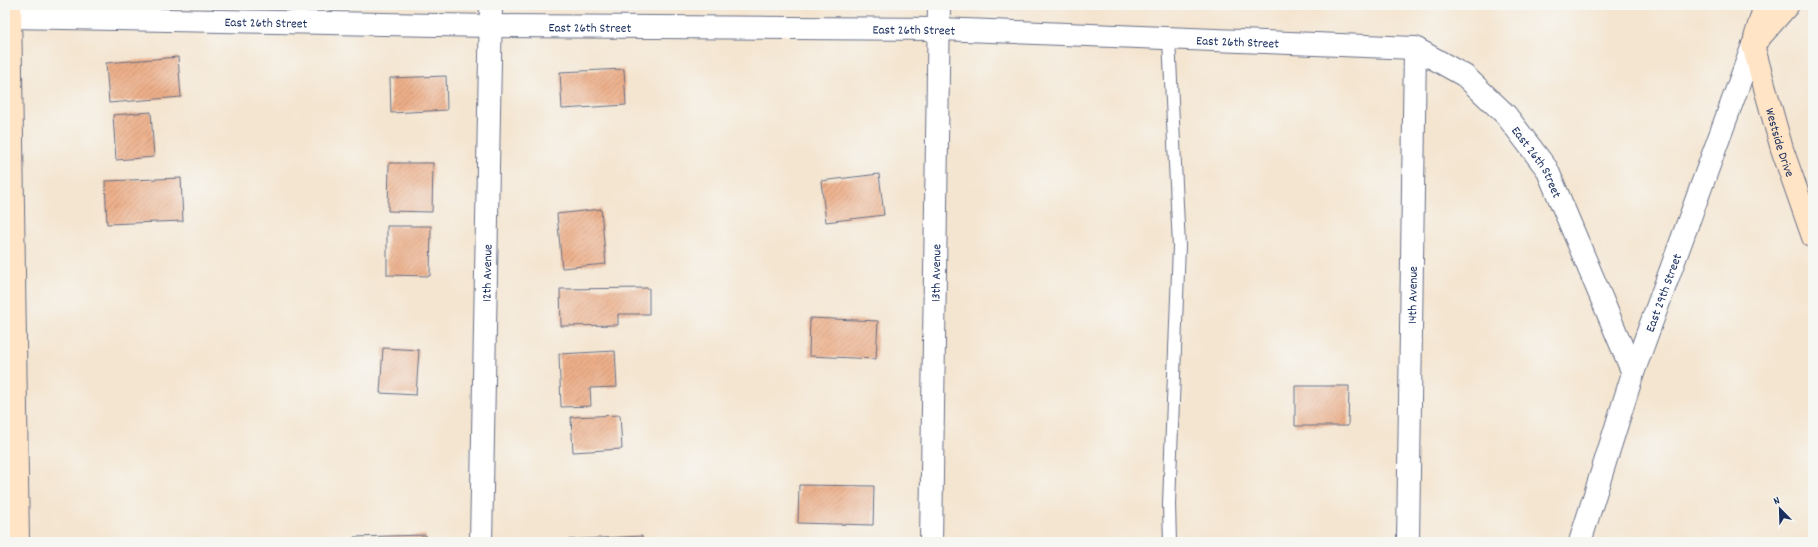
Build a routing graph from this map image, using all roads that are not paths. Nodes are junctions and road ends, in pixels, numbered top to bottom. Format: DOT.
graph roads {
  1 [pos="939,5"];
  2 [pos="1765,5"];
  3 [pos="1788,5"];
  4 [pos="10,11"];
  5 [pos="491,16"];
  6 [pos="939,30"];
  7 [pos="1169,39"];
  8 [pos="1753,45"];
  9 [pos="1415,48"];
  10 [pos="1813,237"];
  11 [pos="1633,373"];
  12 [pos="18,542"];
  13 [pos="481,542"];
  14 [pos="931,542"];
  15 [pos="1170,542"];
  16 [pos="1408,542"];
  17 [pos="1580,542"];
  1 -- 6 [label="street, 13th Avenue"];
  2 -- 8 [label="street, East 29th Street"];
  3 -- 8 [label="street, East 29th Street"];
  4 -- 5 [label="street, East 26th Street"];
  4 -- 12 [label="street"];
  5 -- 6 [label="street, East 26th Street"];
  5 -- 13 [label="street, 12th Avenue"];
  6 -- 7 [label="street, East 26th Street"];
  6 -- 14 [label="street, 13th Avenue"];
  7 -- 9 [label="street, East 26th Street"];
  7 -- 15 [label="lane"];
  8 -- 10 [label="street, Westside Drive"];
  8 -- 11 [label="street, East 29th Street"];
  9 -- 11 [label="street, East 26th Street"];
  9 -- 16 [label="street, 14th Avenue"];
  11 -- 17 [label="street, East 29th Street"];
}
